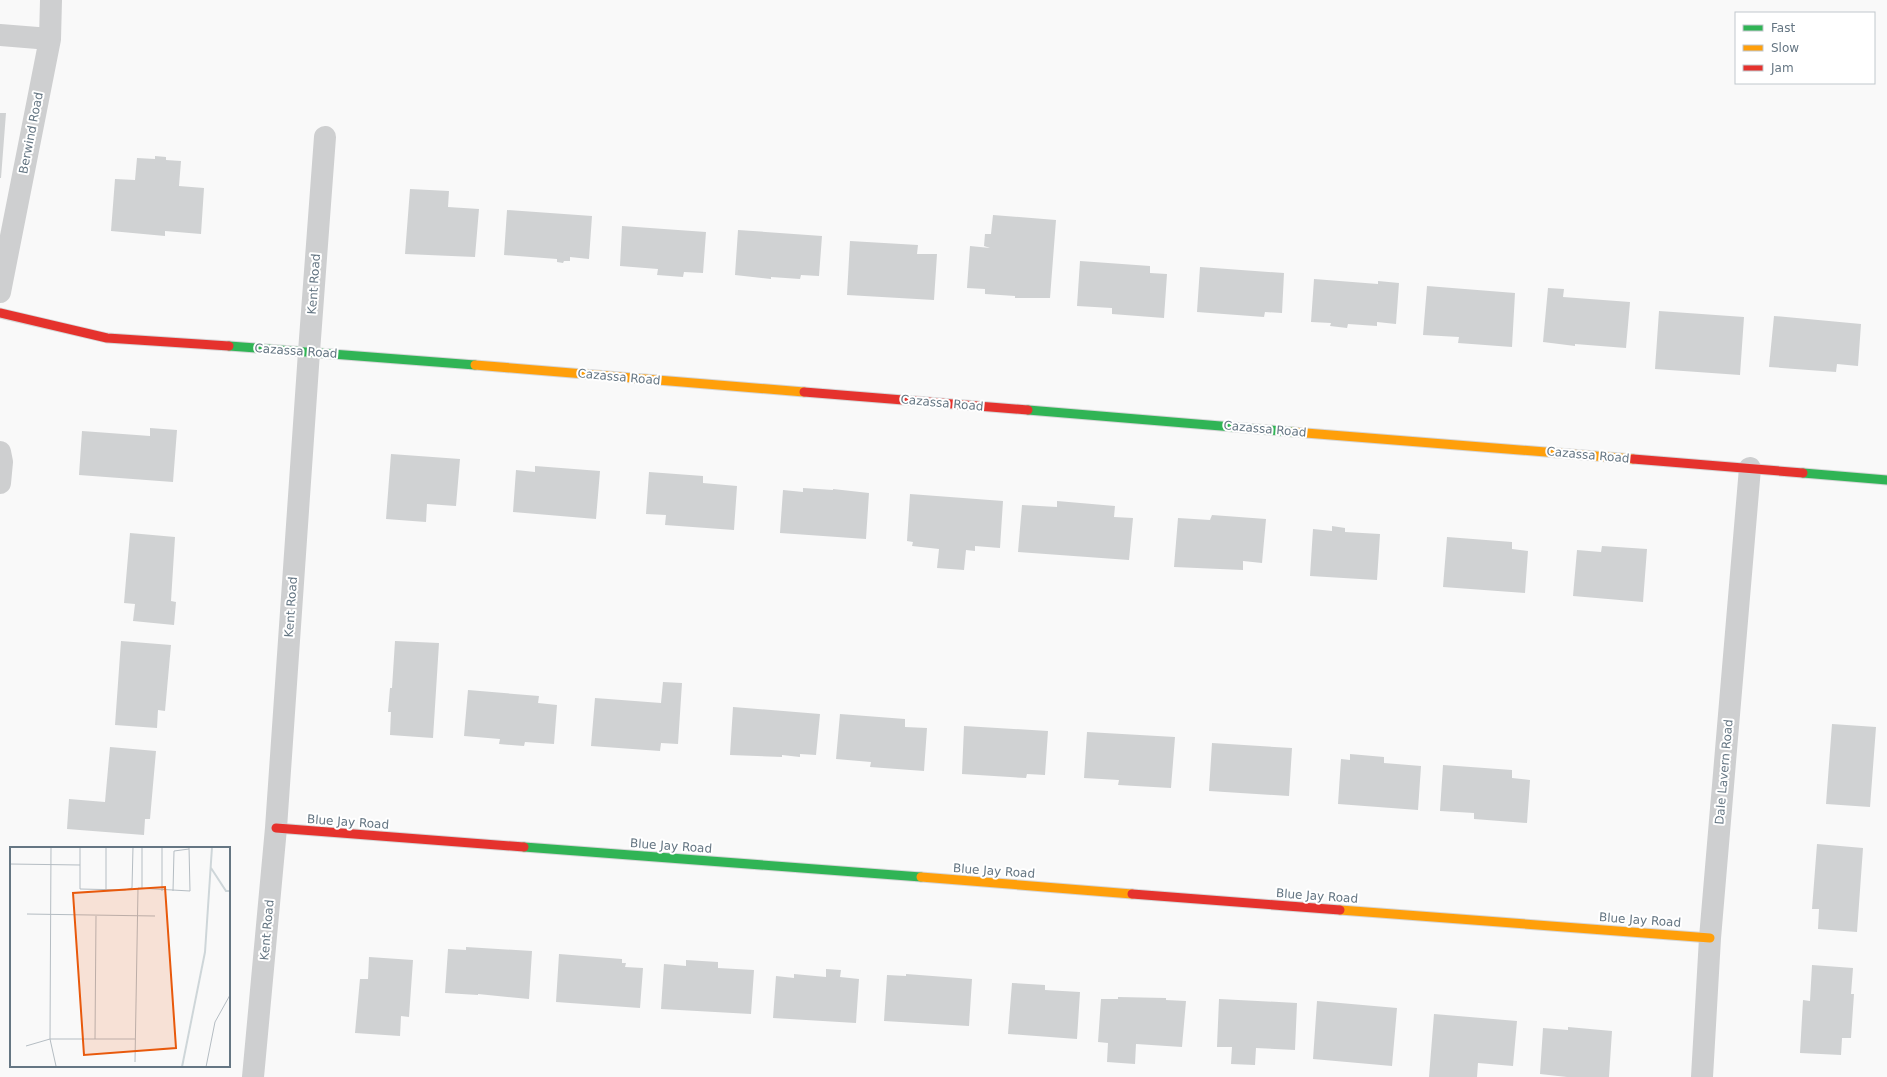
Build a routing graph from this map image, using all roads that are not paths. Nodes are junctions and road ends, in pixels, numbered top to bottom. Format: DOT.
graph roads {
  1 [pos="51,0"];
  2 [pos="0,35"];
  3 [pos="50,39"];
  4 [pos="326,137"];
  5 [pos="3,264"];
  6 [pos="0,292"];
  7 [pos="0,313"];
  8 [pos="309,352"];
  9 [pos="0,452"];
  10 [pos="1750,468"];
  11 [pos="1887,480"];
  12 [pos="0,483"];
  13 [pos="276,828"];
  14 [pos="1710,938"];
  15 [pos="253,1077"];
  16 [pos="1702,1077"];
  1 -- 3 [label="street, Berwind Road"];
  2 -- 3 [label="street"];
  3 -- 5 [label="street, Berwind Road"];
  4 -- 8 [label="street, Kent Road"];
  5 -- 6 [label="street"];
  7 -- 8 [label="street, Cazassa Road"];
  8 -- 10 [label="street, Cazassa Road"];
  8 -- 13 [label="street, Kent Road"];
  9 -- 12 [label="street"];
  10 -- 11 [label="street, Cazassa Road"];
  10 -- 14 [label="street, Dale Lavern Road"];
  13 -- 14 [label="street, Blue Jay Road"];
  13 -- 15 [label="street, Kent Road"];
  14 -- 16 [label="street, Dale Lavern Road"];
}
